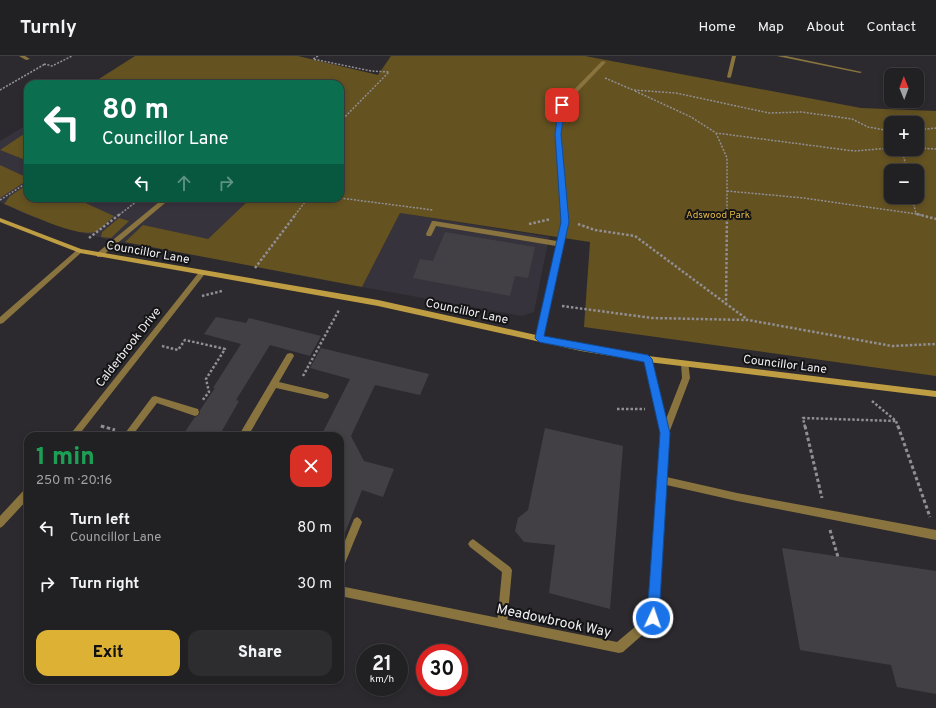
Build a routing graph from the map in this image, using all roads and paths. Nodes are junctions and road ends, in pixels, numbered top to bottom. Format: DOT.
graph roads {
  1 [pos="21,56"];
  2 [pos="72,56"];
  3 [pos="318,56"];
  4 [pos="734,56"];
  5 [pos="779,56"];
  6 [pos="28,59"];
  7 [pos="604,62"];
  8 [pos="45,64"];
  9 [pos="595,72"];
  10 [pos="860,72"];
  11 [pos="728,77"];
  12 [pos="0,90"];
  13 [pos="633,90"];
  14 [pos="344,118"];
  15 [pos="936,128"];
  16 [pos="924,129"];
  17 [pos="884,130"];
  18 [pos="716,133"];
  19 [pos="924,148"];
  20 [pos="884,149"];
  21 [pos="936,149"];
  22 [pos="24,185"];
  23 [pos="727,191"];
  24 [pos="0,200"];
  25 [pos="136,202"];
  26 [pos="163,202"];
  27 [pos="305,202"];
  28 [pos="914,204"];
  29 [pos="916,214"];
  30 [pos="936,219"];
  31 [pos="0,220"];
  32 [pos="565,222"];
  33 [pos="429,234"];
  34 [pos="561,244"];
  35 [pos="77,250"];
  36 [pos="99,255"];
  37 [pos="254,270"];
  38 [pos="202,273"];
  39 [pos="346,298"];
  40 [pos="547,304"];
  41 [pos="726,305"];
  42 [pos="748,320"];
  43 [pos="0,321"];
  44 [pos="539,338"];
  45 [pos="146,342"];
  46 [pos="936,344"];
  47 [pos="290,356"];
  48 [pos="648,359"];
  49 [pos="685,363"];
  50 [pos="850,383"];
  51 [pos="274,384"];
  52 [pos="296,389"];
  53 [pos="936,394"];
  54 [pos="325,396"];
  55 [pos="659,408"];
  56 [pos="617,409"];
  57 [pos="195,412"];
  58 [pos="896,421"];
  59 [pos="85,422"];
  60 [pos="76,432"];
  61 [pos="118,432"];
  62 [pos="130,432"];
  63 [pos="246,432"];
  64 [pos="665,433"];
  65 [pos="662,480"];
  66 [pos="24,496"];
  67 [pos="826,514"];
  68 [pos="931,520"];
  69 [pos="357,522"];
  70 [pos="0,523"];
  71 [pos="936,535"];
  72 [pos="473,544"];
  73 [pos="344,555"];
  74 [pos="838,557"];
  75 [pos="344,591"];
  76 [pos="502,624"];
  1 -- 6 [label="street"];
  2 -- 8 [label="path"];
  3 -- 14 [label="path"];
  4 -- 11 [label="street"];
  5 -- 10 [label="street"];
  6 -- 8 [label="path"];
  7 -- 9 [label="street"];
  8 -- 12 [label="path"];
  9 -- 13 [label="path"];
  9 -- 32 [label="street"];
  13 -- 17 [label="path"];
  13 -- 18 [label="path"];
  15 -- 16 [label="path"];
  18 -- 20 [label="path"];
  18 -- 23 [label="path"];
  19 -- 21 [label="path"];
  22 -- 24 [label="path"];
  23 -- 29 [label="path"];
  23 -- 41 [label="path"];
  25 -- 35 [label="path"];
  26 -- 36 [label="street"];
  27 -- 37 [label="path"];
  28 -- 29 [label="path"];
  29 -- 30 [label="path"];
  31 -- 35 [label="street, Councillor Lane"];
  32 -- 34 [label="street"];
  32 -- 41 [label="path"];
  33 -- 34 [label="street"];
  34 -- 40 [label="street"];
  35 -- 36 [label="street, Councillor Lane"];
  35 -- 43 [label="street"];
  36 -- 38 [label="street, Councillor Lane"];
  38 -- 39 [label="street, Councillor Lane"];
  38 -- 45 [label="street, Calderbrook Drive"];
  39 -- 44 [label="street, Councillor Lane"];
  39 -- 52 [label="path"];
  40 -- 42 [label="path"];
  40 -- 44 [label="street"];
  41 -- 42 [label="path"];
  42 -- 46 [label="path"];
  44 -- 48 [label="street, Councillor Lane"];
  45 -- 57 [label="path"];
  45 -- 59 [label="street, Calderbrook Drive"];
  47 -- 51 [label="street"];
  48 -- 49 [label="street, Councillor Lane"];
  48 -- 55 [label="street, Meadowbrook Way"];
  49 -- 50 [label="street, Councillor Lane"];
  49 -- 64 [label="street, Meadowbrook Way"];
  50 -- 53 [label="street, Councillor Lane"];
  50 -- 58 [label="path"];
  51 -- 52 [label="street"];
  51 -- 63 [label="street"];
  52 -- 54 [label="street"];
  55 -- 56 [label="path"];
  55 -- 64 [label="street, Meadowbrook Way"];
  57 -- 62 [label="street"];
  58 -- 67 [label="path"];
  58 -- 68 [label="path"];
  59 -- 60 [label="street, Calderbrook Drive"];
  59 -- 61 [label="path"];
  64 -- 65 [label="street, Meadowbrook Way"];
  65 -- 67 [label="street"];
  65 -- 76 [label="street, Meadowbrook Way"];
  66 -- 70 [label="street"];
  67 -- 71 [label="street"];
  67 -- 74 [label="path"];
  69 -- 73 [label="street"];
  72 -- 76 [label="street"];
  75 -- 76 [label="street, Meadowbrook Way"];
}
